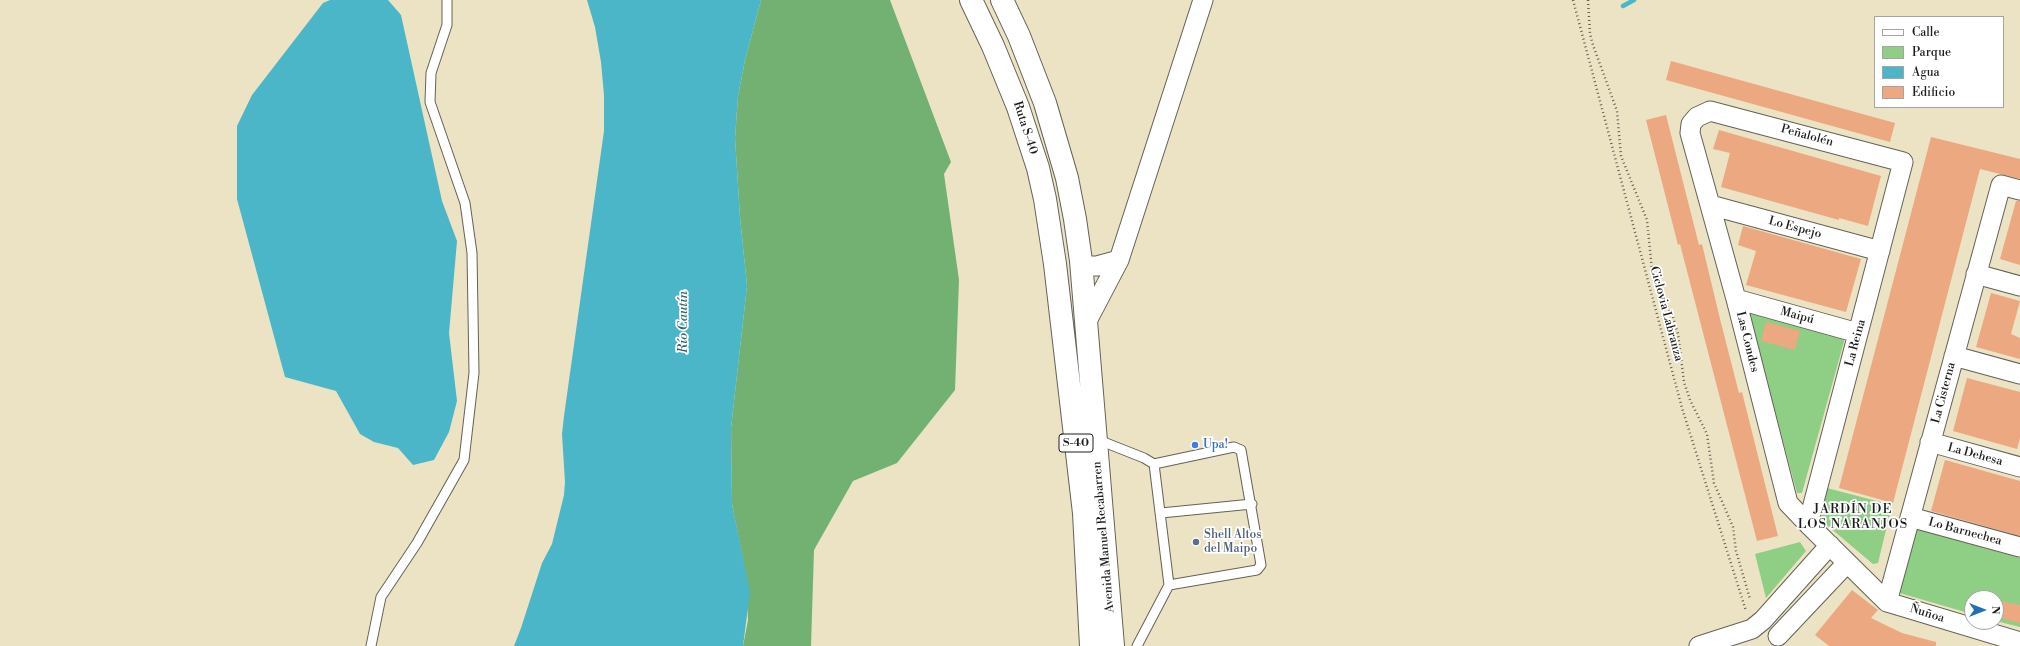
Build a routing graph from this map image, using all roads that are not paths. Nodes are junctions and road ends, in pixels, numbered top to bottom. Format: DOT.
graph roads {
  1 [pos="447,0"];
  2 [pos="1007,1"];
  3 [pos="1199,2"];
  4 [pos="975,8"];
  5 [pos="1710,111"];
  6 [pos="1903,162"];
  7 [pos="2020,190"];
  8 [pos="1710,205"];
  9 [pos="1880,251"];
  10 [pos="1118,260"];
  11 [pos="1081,261"];
  12 [pos="1056,264"];
  13 [pos="1976,274"];
  14 [pos="2020,286"];
  15 [pos="1736,299"];
  16 [pos="1086,323"];
  17 [pos="1858,333"];
  18 [pos="1954,356"];
  19 [pos="2020,374"];
  20 [pos="1096,439"];
  21 [pos="1930,442"];
  22 [pos="1154,464"];
  23 [pos="2020,467"];
  24 [pos="1252,504"];
  25 [pos="1161,513"];
  26 [pos="1910,516"];
  27 [pos="1808,524"];
  28 [pos="1830,545"];
  29 [pos="2020,547"];
  30 [pos="1847,563"];
  31 [pos="1169,585"];
  32 [pos="1887,602"];
  33 [pos="1758,625"];
  34 [pos="1783,641"];
  35 [pos="2020,642"];
  36 [pos="370,646"];
  37 [pos="1091,646"];
  38 [pos="1112,646"];
  39 [pos="1137,646"];
  40 [pos="1699,646"];
  1 -- 36 [label="lane"];
  2 -- 4 [label="main road"];
  2 -- 11 [label="main road, S-40"];
  3 -- 10 [label="street"];
  4 -- 12 [label="main road, Ruta S-40 / S-40"];
  5 -- 6 [label="street, Peñalolén"];
  5 -- 8 [label="street, Las Condes"];
  6 -- 9 [label="street, La Reina"];
  7 -- 13 [label="street, La Cisterna"];
  8 -- 9 [label="street, Lo Espejo"];
  8 -- 15 [label="street, Las Condes"];
  9 -- 17 [label="street, La Reina"];
  10 -- 11 [label="street"];
  10 -- 16 [label="street"];
  11 -- 16 [label="main road, Avenida Manuel Recabarren / S-40"];
  12 -- 37 [label="main road, Avenida Manuel Recabarren / S-40"];
  13 -- 14 [label="street"];
  13 -- 18 [label="street, La Cisterna"];
  15 -- 17 [label="street, Maipú"];
  15 -- 27 [label="street, Las Condes"];
  16 -- 20 [label="main road, Avenida Manuel Recabarren / S-40"];
  17 -- 27 [label="street, La Reina"];
  18 -- 19 [label="street"];
  18 -- 21 [label="street, La Cisterna"];
  20 -- 22 [label="lane"];
  20 -- 38 [label="main road, Avenida Manuel Recabarren / S-40"];
  21 -- 23 [label="street, La Dehesa"];
  21 -- 26 [label="street, La Cisterna"];
  22 -- 24 [label="lane"];
  22 -- 25 [label="lane"];
  24 -- 25 [label="lane"];
  24 -- 31 [label="lane"];
  25 -- 31 [label="lane"];
  26 -- 29 [label="street, Lo Barnechea"];
  26 -- 32 [label="street, La Cisterna"];
  27 -- 28 [label="street, Las Condes"];
  28 -- 30 [label="street, Las Condes"];
  28 -- 33 [label="street"];
  30 -- 32 [label="street, Ñuñoa"];
  30 -- 34 [label="street"];
  31 -- 39 [label="lane"];
  32 -- 35 [label="street, Ñuñoa"];
  33 -- 34 [label="street"];
  33 -- 40 [label="street"];
}
